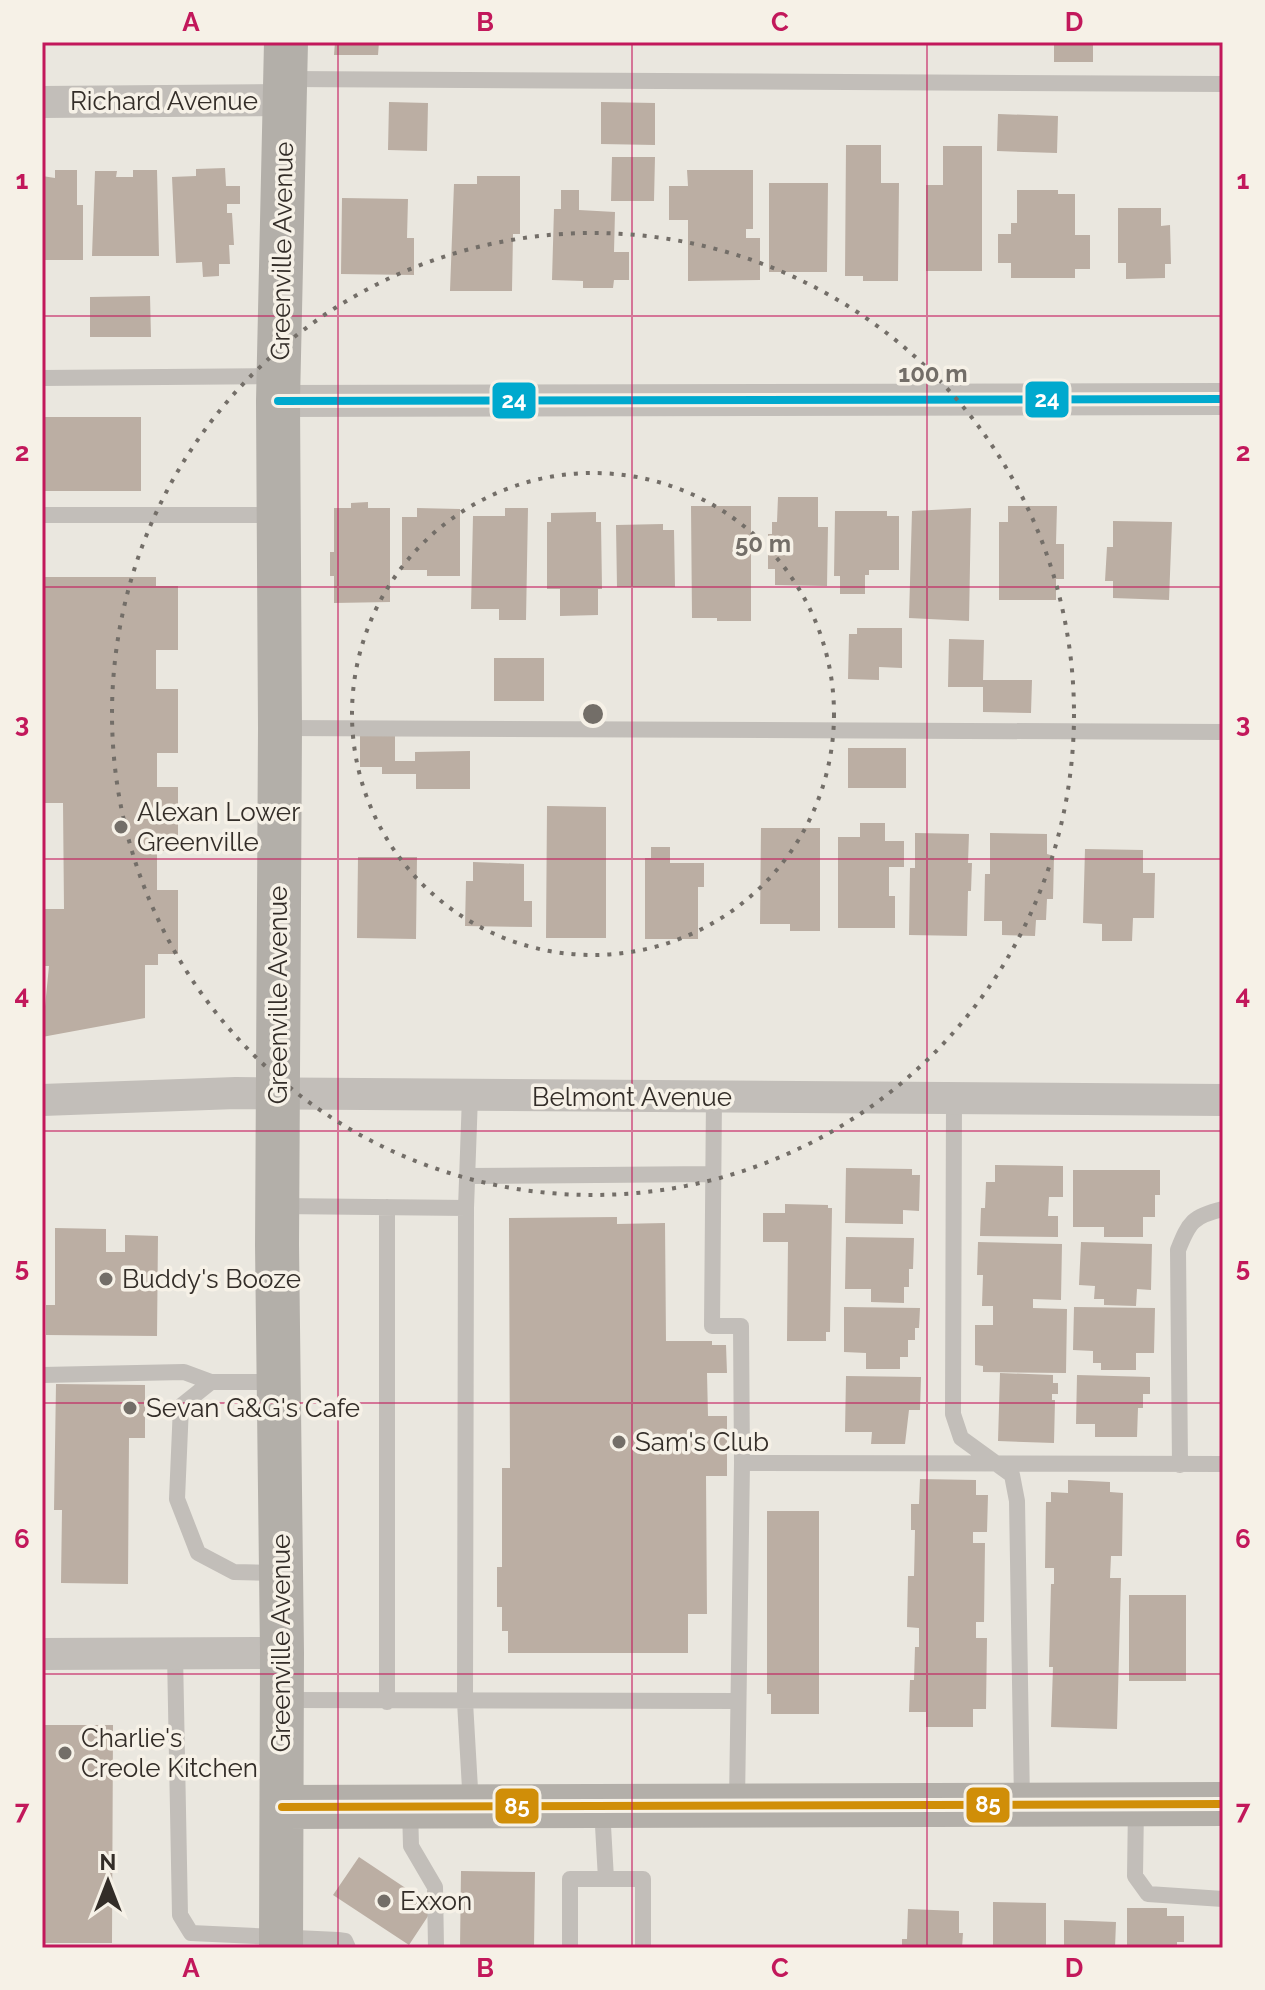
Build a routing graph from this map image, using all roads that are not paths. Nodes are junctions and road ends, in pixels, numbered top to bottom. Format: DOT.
graph roads {
  1 [pos="286,74"];
  2 [pos="1223,84"];
  3 [pos="42,102"];
  4 [pos="42,378"];
  5 [pos="279,389"];
  6 [pos="1223,399"];
  7 [pos="42,515"];
  8 [pos="279,515"];
  9 [pos="280,728"];
  10 [pos="1223,732"];
  11 [pos="277,1094"];
  12 [pos="470,1096"];
  13 [pos="714,1097"];
  14 [pos="954,1099"];
  15 [pos="42,1100"];
  16 [pos="1223,1100"];
  17 [pos="713,1174"];
  18 [pos="467,1176"];
  19 [pos="277,1206"];
  20 [pos="387,1207"];
  21 [pos="466,1208"];
  22 [pos="1223,1209"];
  23 [pos="42,1375"];
  24 [pos="211,1382"];
  25 [pos="279,1382"];
  26 [pos="742,1463"];
  27 [pos="1223,1464"];
  28 [pos="1000,1465"];
  29 [pos="1180,1465"];
  30 [pos="281,1573"];
  31 [pos="282,1653"];
  32 [pos="42,1654"];
  33 [pos="175,1654"];
  34 [pos="282,1700"];
  35 [pos="738,1701"];
  36 [pos="387,1702"];
  37 [pos="465,1702"];
  38 [pos="1136,1803"];
  39 [pos="737,1804"];
  40 [pos="1022,1804"];
  41 [pos="1223,1804"];
  42 [pos="602,1805"];
  43 [pos="471,1806"];
  44 [pos="282,1807"];
  45 [pos="410,1807"];
  46 [pos="606,1879"];
  47 [pos="1223,1899"];
  48 [pos="281,1942"];
  49 [pos="348,1948"];
  50 [pos="436,1948"];
  51 [pos="570,1948"];
  52 [pos="643,1948"];
  1 -- 2 [label="lane"];
  1 -- 3 [label="street, Richard Avenue"];
  1 -- 5 [label="main road, Greenville Avenue"];
  4 -- 5 [label="lane"];
  5 -- 6 [label="street"];
  5 -- 8 [label="main road, Greenville Avenue"];
  7 -- 8 [label="lane"];
  8 -- 9 [label="main road, Greenville Avenue"];
  9 -- 10 [label="lane"];
  9 -- 11 [label="main road, Greenville Avenue"];
  11 -- 12 [label="street, Belmont Avenue"];
  11 -- 15 [label="street, Belmont Avenue"];
  11 -- 19 [label="main road, Greenville Avenue"];
  12 -- 13 [label="street, Belmont Avenue"];
  12 -- 18 [label="lane"];
  13 -- 14 [label="street, Belmont Avenue"];
  13 -- 17 [label="lane"];
  14 -- 16 [label="street, Belmont Avenue"];
  14 -- 28 [label="lane"];
  17 -- 18 [label="lane"];
  17 -- 26 [label="lane"];
  18 -- 21 [label="lane"];
  19 -- 20 [label="lane"];
  19 -- 25 [label="main road, Greenville Avenue"];
  20 -- 21 [label="lane"];
  20 -- 36 [label="lane"];
  21 -- 37 [label="lane"];
  22 -- 29 [label="lane"];
  23 -- 24 [label="lane"];
  24 -- 25 [label="lane"];
  24 -- 30 [label="lane"];
  25 -- 30 [label="main road, Greenville Avenue"];
  26 -- 28 [label="lane"];
  26 -- 35 [label="lane"];
  27 -- 29 [label="lane"];
  28 -- 29 [label="lane"];
  28 -- 40 [label="lane"];
  30 -- 31 [label="main road, Greenville Avenue"];
  31 -- 33 [label="street"];
  31 -- 34 [label="main road, Greenville Avenue"];
  32 -- 33 [label="street"];
  33 -- 48 [label="lane"];
  34 -- 36 [label="lane"];
  34 -- 44 [label="main road, Greenville Avenue"];
  35 -- 37 [label="lane"];
  35 -- 39 [label="lane"];
  36 -- 37 [label="lane"];
  37 -- 43 [label="lane"];
  38 -- 40 [label="main road"];
  38 -- 41 [label="main road"];
  38 -- 47 [label="lane"];
  39 -- 40 [label="main road"];
  39 -- 42 [label="main road"];
  42 -- 43 [label="main road"];
  42 -- 46 [label="lane"];
  43 -- 45 [label="main road"];
  44 -- 45 [label="main road"];
  44 -- 48 [label="main road, Greenville Avenue"];
  45 -- 50 [label="lane"];
  46 -- 51 [label="lane"];
  46 -- 52 [label="lane"];
  48 -- 49 [label="lane"];
}
